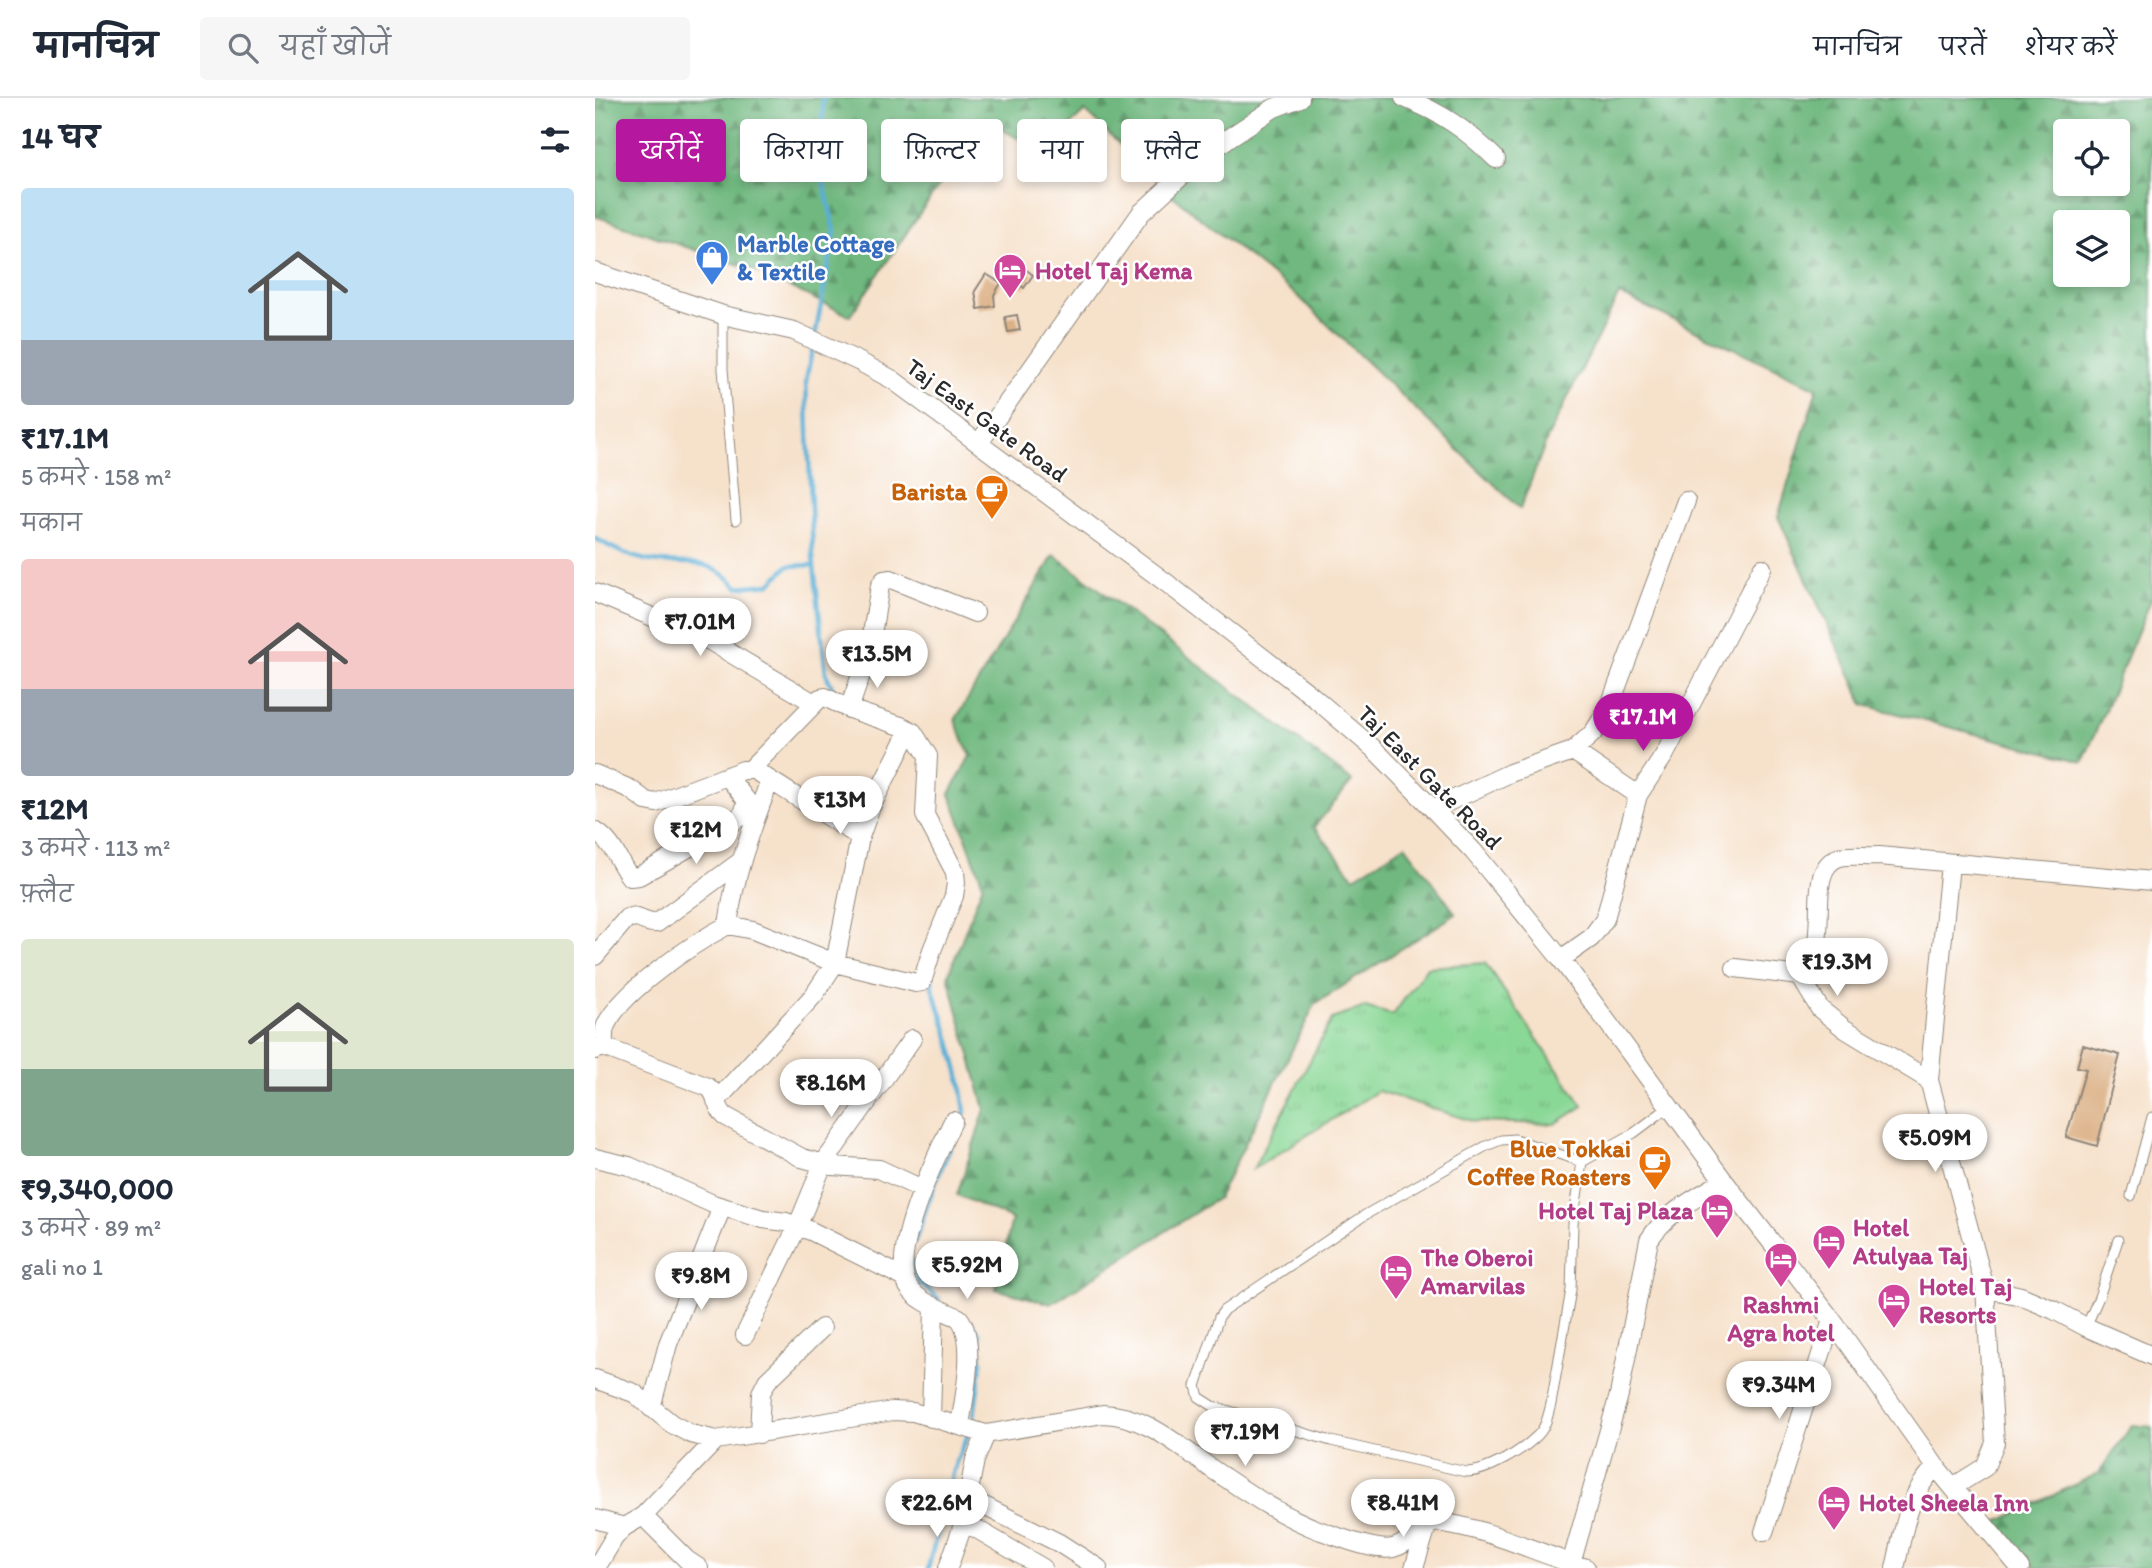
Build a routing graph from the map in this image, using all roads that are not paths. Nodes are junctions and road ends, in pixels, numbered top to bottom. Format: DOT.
graph roads {
  1 [pos="1300,98"];
  2 [pos="1404,98"];
  3 [pos="1496,159"];
  4 [pos="595,272"];
  5 [pos="723,315"];
  6 [pos="979,443"];
  7 [pos="1686,501"];
  8 [pos="736,520"];
  9 [pos="1762,568"];
  10 [pos="595,593"];
  11 [pos="975,613"];
  12 [pos="814,703"];
  13 [pos="849,709"];
  14 [pos="909,730"];
  15 [pos="1573,751"];
  16 [pos="750,770"];
  17 [pos="595,774"];
  18 [pos="728,777"];
  19 [pos="770,780"];
  20 [pos="1638,795"];
  21 [pos="1433,809"];
  22 [pos="595,831"];
  23 [pos="860,837"];
  24 [pos="741,861"];
  25 [pos="1949,864"];
  26 [pos="2152,881"];
  27 [pos="728,925"];
  28 [pos="595,956"];
  29 [pos="1560,959"];
  30 [pos="835,963"];
  31 [pos="1735,968"];
  32 [pos="1800,976"];
  33 [pos="912,1038"];
  34 [pos="599,1048"];
  35 [pos="1929,1080"];
  36 [pos="716,1101"];
  37 [pos="1670,1106"];
  38 [pos="2152,1118"];
  39 [pos="953,1121"];
  40 [pos="595,1158"];
  41 [pos="1582,1162"];
  42 [pos="823,1164"];
  43 [pos="1724,1181"];
  44 [pos="922,1189"];
  45 [pos="2131,1196"];
  46 [pos="722,1207"];
  47 [pos="798,1226"];
  48 [pos="2118,1240"];
  49 [pos="904,1251"];
  50 [pos="888,1271"];
  51 [pos="905,1278"];
  52 [pos="1985,1287"];
  53 [pos="934,1306"];
  54 [pos="1832,1320"];
  55 [pos="2086,1327"];
  56 [pos="822,1328"];
  57 [pos="745,1335"];
  58 [pos="2152,1356"];
  59 [pos="595,1379"];
  60 [pos="651,1408"];
  61 [pos="931,1418"];
  62 [pos="960,1425"];
  63 [pos="759,1434"];
  64 [pos="986,1434"];
  65 [pos="716,1440"];
  66 [pos="1936,1467"];
  67 [pos="1954,1487"];
  68 [pos="968,1498"];
  69 [pos="643,1516"];
  70 [pos="595,1520"];
  71 [pos="963,1521"];
  72 [pos="1428,1523"];
  73 [pos="624,1527"];
  74 [pos="1764,1532"];
  75 [pos="603,1565"];
  76 [pos="1579,1566"];
  77 [pos="699,1568"];
  78 [pos="948,1568"];
  79 [pos="1043,1568"];
  80 [pos="1098,1568"];
  81 [pos="1414,1568"];
  82 [pos="1895,1568"];
  83 [pos="2020,1568"];
  1 -- 6 [label="street"];
  2 -- 3 [label="street"];
  4 -- 5 [label="street, Taj East Gate Road"];
  5 -- 6 [label="street, Taj East Gate Road"];
  5 -- 8 [label="lane"];
  6 -- 21 [label="street, Taj East Gate Road"];
  7 -- 15 [label="street"];
  9 -- 20 [label="street"];
  10 -- 12 [label="street"];
  11 -- 13 [label="street"];
  12 -- 13 [label="street"];
  12 -- 16 [label="street"];
  13 -- 14 [label="street"];
  14 -- 23 [label="street"];
  14 -- 30 [label="street"];
  15 -- 20 [label="street"];
  15 -- 21 [label="street"];
  16 -- 18 [label="street"];
  16 -- 19 [label="street"];
  17 -- 18 [label="street"];
  18 -- 22 [label="street"];
  19 -- 23 [label="street"];
  19 -- 24 [label="street"];
  20 -- 29 [label="street"];
  21 -- 29 [label="street, Taj East Gate Road"];
  23 -- 30 [label="street"];
  24 -- 27 [label="street"];
  24 -- 28 [label="street"];
  25 -- 26 [label="street"];
  25 -- 32 [label="street"];
  25 -- 35 [label="street"];
  27 -- 30 [label="street"];
  27 -- 34 [label="street"];
  29 -- 37 [label="street, Taj East Gate Road"];
  30 -- 36 [label="street"];
  31 -- 32 [label="street"];
  32 -- 35 [label="street"];
  33 -- 42 [label="street"];
  34 -- 36 [label="street"];
  35 -- 52 [label="street"];
  36 -- 42 [label="street"];
  37 -- 41 [label="lane"];
  37 -- 43 [label="street, Taj East Gate Road"];
  38 -- 45 [label="lane"];
  39 -- 44 [label="street"];
  40 -- 46 [label="street"];
  41 -- 41 [label="lane"];
  42 -- 44 [label="street"];
  42 -- 47 [label="street"];
  43 -- 54 [label="street, Taj East Gate Road"];
  43 -- 76 [label="street"];
  44 -- 49 [label="street"];
  46 -- 47 [label="street"];
  46 -- 60 [label="street"];
  47 -- 50 [label="street"];
  47 -- 57 [label="street"];
  48 -- 55 [label="lane"];
  49 -- 50 [label="street"];
  49 -- 51 [label="street"];
  50 -- 51 [label="street"];
  51 -- 53 [label="street"];
  52 -- 55 [label="street"];
  52 -- 67 [label="street"];
  53 -- 61 [label="street"];
  53 -- 62 [label="street"];
  54 -- 66 [label="street, Taj East Gate Road"];
  54 -- 74 [label="street"];
  55 -- 58 [label="street"];
  56 -- 63 [label="street"];
  59 -- 60 [label="street"];
  60 -- 65 [label="street"];
  61 -- 62 [label="street"];
  61 -- 63 [label="street"];
  62 -- 64 [label="street"];
  63 -- 65 [label="street"];
  64 -- 68 [label="street"];
  64 -- 72 [label="street"];
  65 -- 69 [label="street"];
  66 -- 67 [label="street, Taj East Gate Road"];
  66 -- 82 [label="street"];
  67 -- 83 [label="street, Taj East Gate Road"];
  68 -- 71 [label="street"];
  68 -- 80 [label="street"];
  69 -- 73 [label="street"];
  69 -- 77 [label="street"];
  70 -- 73 [label="street"];
  71 -- 78 [label="street"];
  71 -- 79 [label="street"];
  72 -- 76 [label="street"];
  72 -- 81 [label="street"];
  73 -- 75 [label="street"];
}
